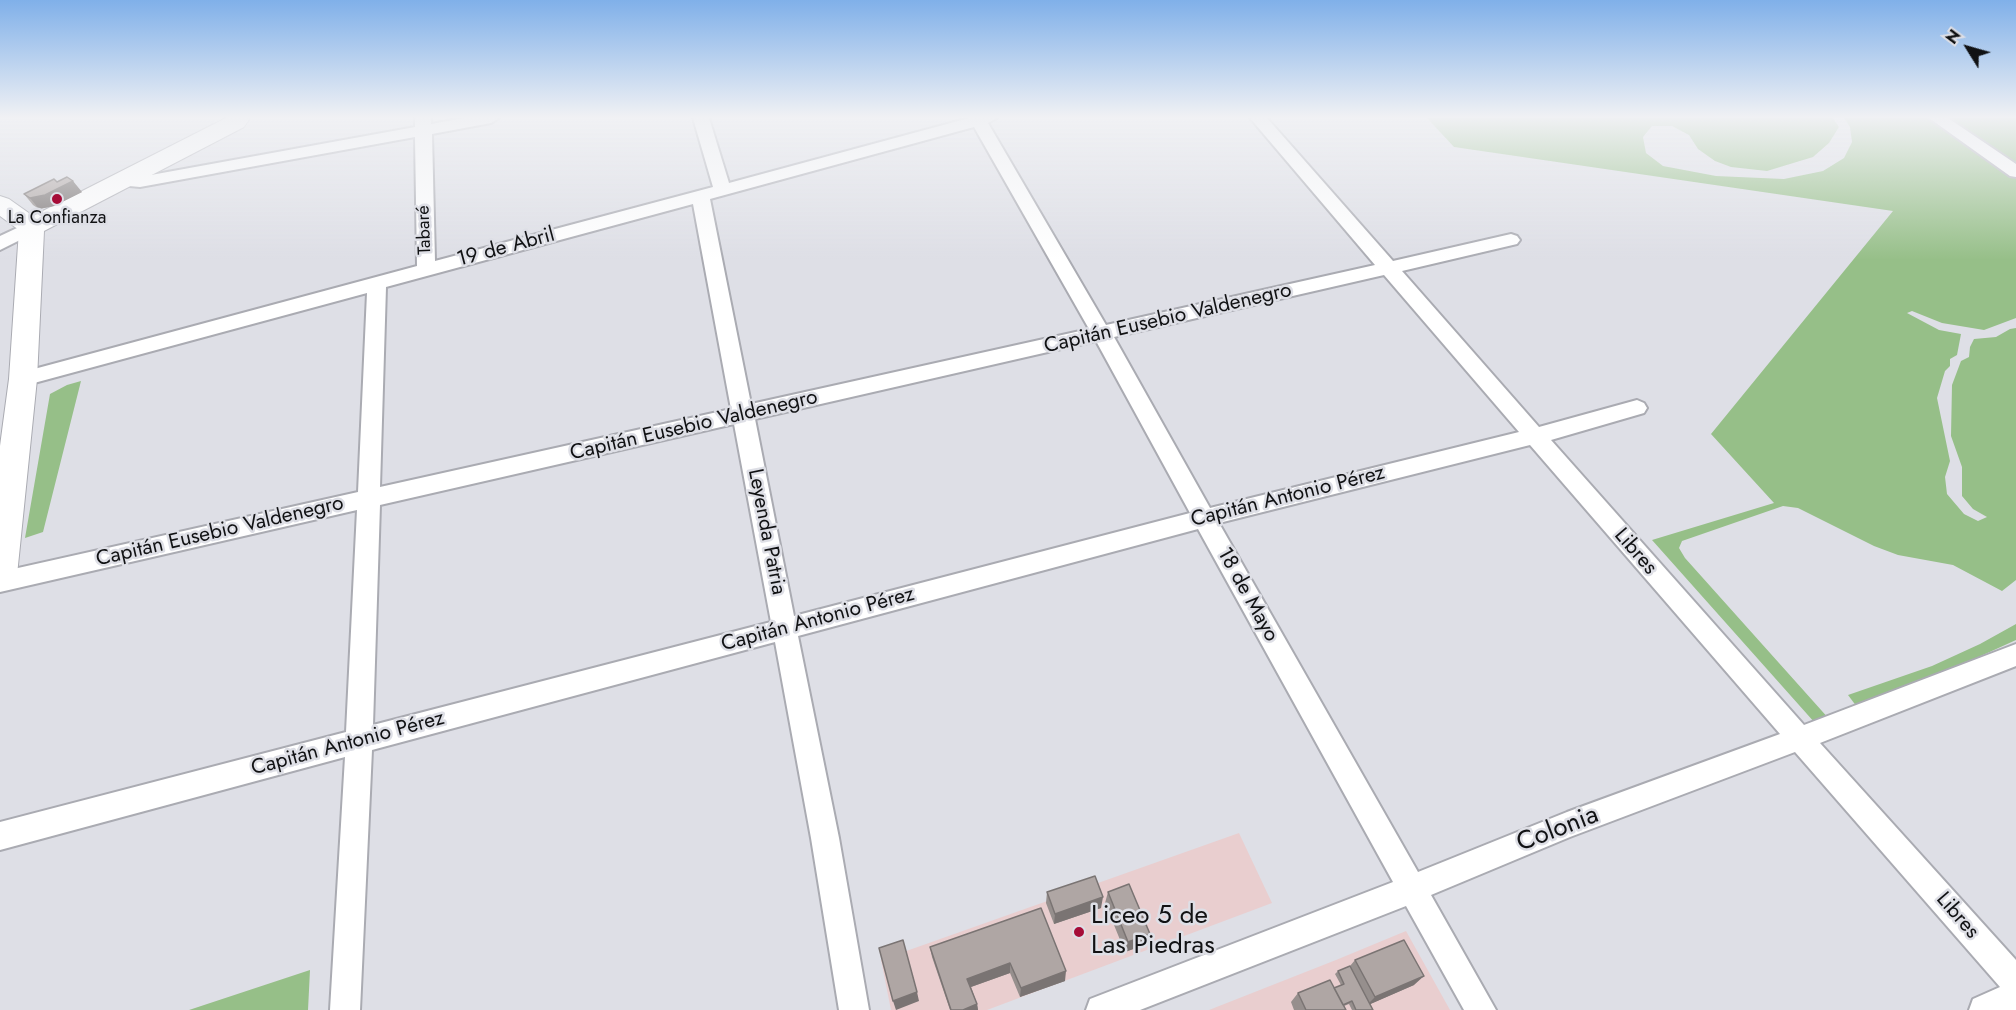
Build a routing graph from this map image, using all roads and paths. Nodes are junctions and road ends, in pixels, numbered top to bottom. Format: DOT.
graph roads {
  1 [pos="154,165"];
  2 [pos="222,165"];
  3 [pos="424,165"];
  4 [pos="707,165"];
  5 [pos="813,165"];
  6 [pos="1008,165"];
  7 [pos="1299,165"];
  8 [pos="124,181"];
  9 [pos="711,193"];
  10 [pos="0,204"];
  11 [pos="32,227"];
  12 [pos="1511,240"];
  13 [pos="0,244"];
  14 [pos="426,269"];
  15 [pos="1389,269"];
  16 [pos="377,284"];
  17 [pos="1102,334"];
  18 [pos="23,379"];
  19 [pos="1637,408"];
  20 [pos="744,416"];
  21 [pos="1535,436"];
  22 [pos="368,499"];
  23 [pos="1204,518"];
  24 [pos="0,574"];
  25 [pos="0,582"];
  26 [pos="784,629"];
  27 [pos="2016,655"];
  28 [pos="1800,738"];
  29 [pos="359,741"];
  30 [pos="0,836"];
  31 [pos="1412,889"];
  32 [pos="2016,982"];
  33 [pos="2016,995"];
  34 [pos="345,1010"];
  35 [pos="854,1010"];
  36 [pos="1101,1010"];
  37 [pos="1481,1010"];
  38 [pos="1984,1010"];
  1 -- 8 [label="street"];
  2 -- 8 [label="street"];
  3 -- 14 [label="street, Tabaré"];
  4 -- 9 [label="street, Leyenda Patria"];
  5 -- 9 [label="street, 19 de Abril"];
  6 -- 17 [label="street, 18 de Mayo"];
  7 -- 15 [label="street, Libres"];
  8 -- 11 [label="street"];
  9 -- 14 [label="street, 19 de Abril"];
  9 -- 20 [label="street, Leyenda Patria"];
  10 -- 11 [label="street"];
  11 -- 13 [label="street"];
  11 -- 18 [label="street"];
  12 -- 15 [label="street, Capitán Eusebio Valdenegro"];
  14 -- 16 [label="street, 19 de Abril"];
  15 -- 17 [label="street, Capitán Eusebio Valdenegro"];
  15 -- 21 [label="street, Libres"];
  16 -- 18 [label="street, 19 de Abril"];
  16 -- 22 [label="street"];
  17 -- 20 [label="street, Capitán Eusebio Valdenegro"];
  17 -- 23 [label="street, 18 de Mayo"];
  18 -- 24 [label="street"];
  19 -- 21 [label="street, Capitán Antonio Pérez"];
  20 -- 22 [label="street, Capitán Eusebio Valdenegro"];
  20 -- 26 [label="street, Leyenda Patria"];
  21 -- 23 [label="street, Capitán Antonio Pérez"];
  21 -- 28 [label="street, Libres"];
  22 -- 25 [label="street, Capitán Eusebio Valdenegro"];
  22 -- 29 [label="street"];
  23 -- 26 [label="street, Capitán Antonio Pérez"];
  23 -- 31 [label="street, 18 de Mayo"];
  26 -- 29 [label="street, Capitán Antonio Pérez"];
  26 -- 35 [label="street, Leyenda Patria"];
  27 -- 28 [label="street, Colonia"];
  28 -- 31 [label="street, Colonia"];
  28 -- 32 [label="street, Libres"];
  29 -- 30 [label="street, Capitán Antonio Pérez"];
  29 -- 34 [label="street"];
  31 -- 36 [label="street, Colonia"];
  31 -- 37 [label="street, 18 de Mayo"];
  33 -- 38 [label="street"];
}
